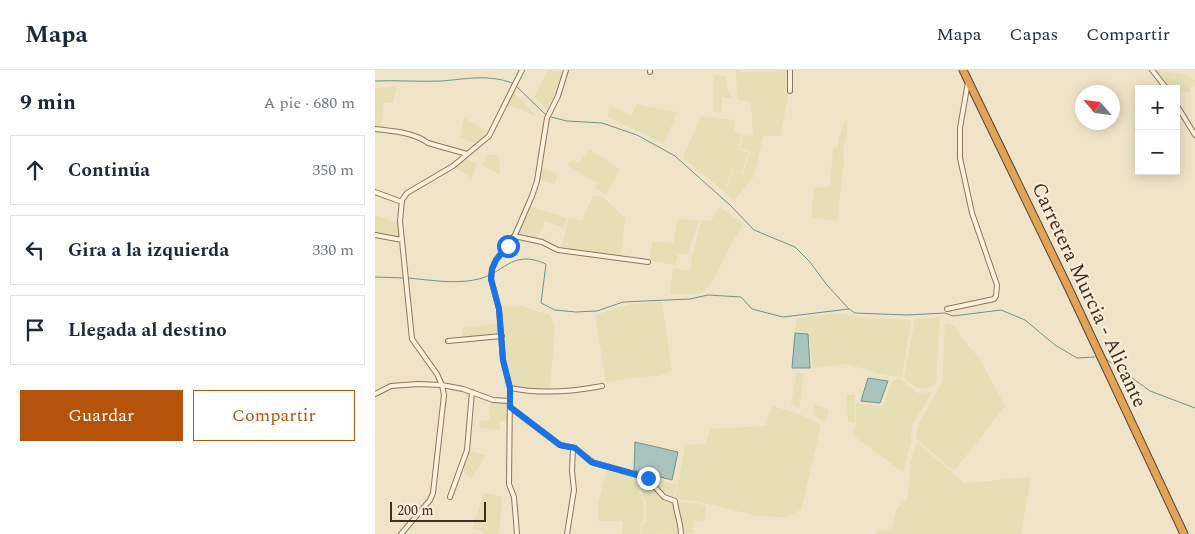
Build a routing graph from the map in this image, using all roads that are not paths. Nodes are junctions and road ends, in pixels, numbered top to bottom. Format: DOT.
graph roads {
  1 [pos="522,70"];
  2 [pos="566,70"];
  3 [pos="790,70"];
  4 [pos="963,70"];
  5 [pos="1152,70"];
  6 [pos="968,81"];
  7 [pos="1164,85"];
  8 [pos="791,91"];
  9 [pos="1180,111"];
  10 [pos="375,129"];
  11 [pos="1195,135"];
  12 [pos="467,154"];
  13 [pos="375,192"];
  14 [pos="402,202"];
  15 [pos="375,235"];
  16 [pos="514,236"];
  17 [pos="402,240"];
  18 [pos="648,262"];
  19 [pos="947,309"];
  20 [pos="502,336"];
  21 [pos="448,341"];
  22 [pos="442,385"];
  23 [pos="602,386"];
  24 [pos="510,388"];
  25 [pos="472,392"];
  26 [pos="375,394"];
  27 [pos="510,400"];
  28 [pos="510,407"];
  29 [pos="573,448"];
  30 [pos="450,497"];
  31 [pos="401,534"];
  32 [pos="517,534"];
  33 [pos="567,534"];
  34 [pos="681,534"];
  35 [pos="1184,534"];
  1 -- 12 [label="street"];
  2 -- 16 [label="street"];
  3 -- 8 [label="street"];
  4 -- 6 [label="highway, Carretera Murcia - Alicante"];
  5 -- 7 [label="street"];
  6 -- 19 [label="street"];
  6 -- 35 [label="highway, Carretera Murcia - Alicante"];
  9 -- 11 [label="street"];
  10 -- 12 [label="street"];
  12 -- 14 [label="street"];
  13 -- 14 [label="street"];
  14 -- 17 [label="street"];
  15 -- 17 [label="street"];
  16 -- 18 [label="street"];
  16 -- 20 [label="street"];
  17 -- 22 [label="street"];
  20 -- 21 [label="street"];
  20 -- 24 [label="street"];
  22 -- 25 [label="street"];
  22 -- 26 [label="street"];
  22 -- 31 [label="street"];
  23 -- 24 [label="street"];
  24 -- 27 [label="street"];
  25 -- 27 [label="street"];
  25 -- 30 [label="street"];
  27 -- 28 [label="street"];
  28 -- 29 [label="street"];
  28 -- 32 [label="street"];
  29 -- 33 [label="street"];
  29 -- 34 [label="street"];
}
